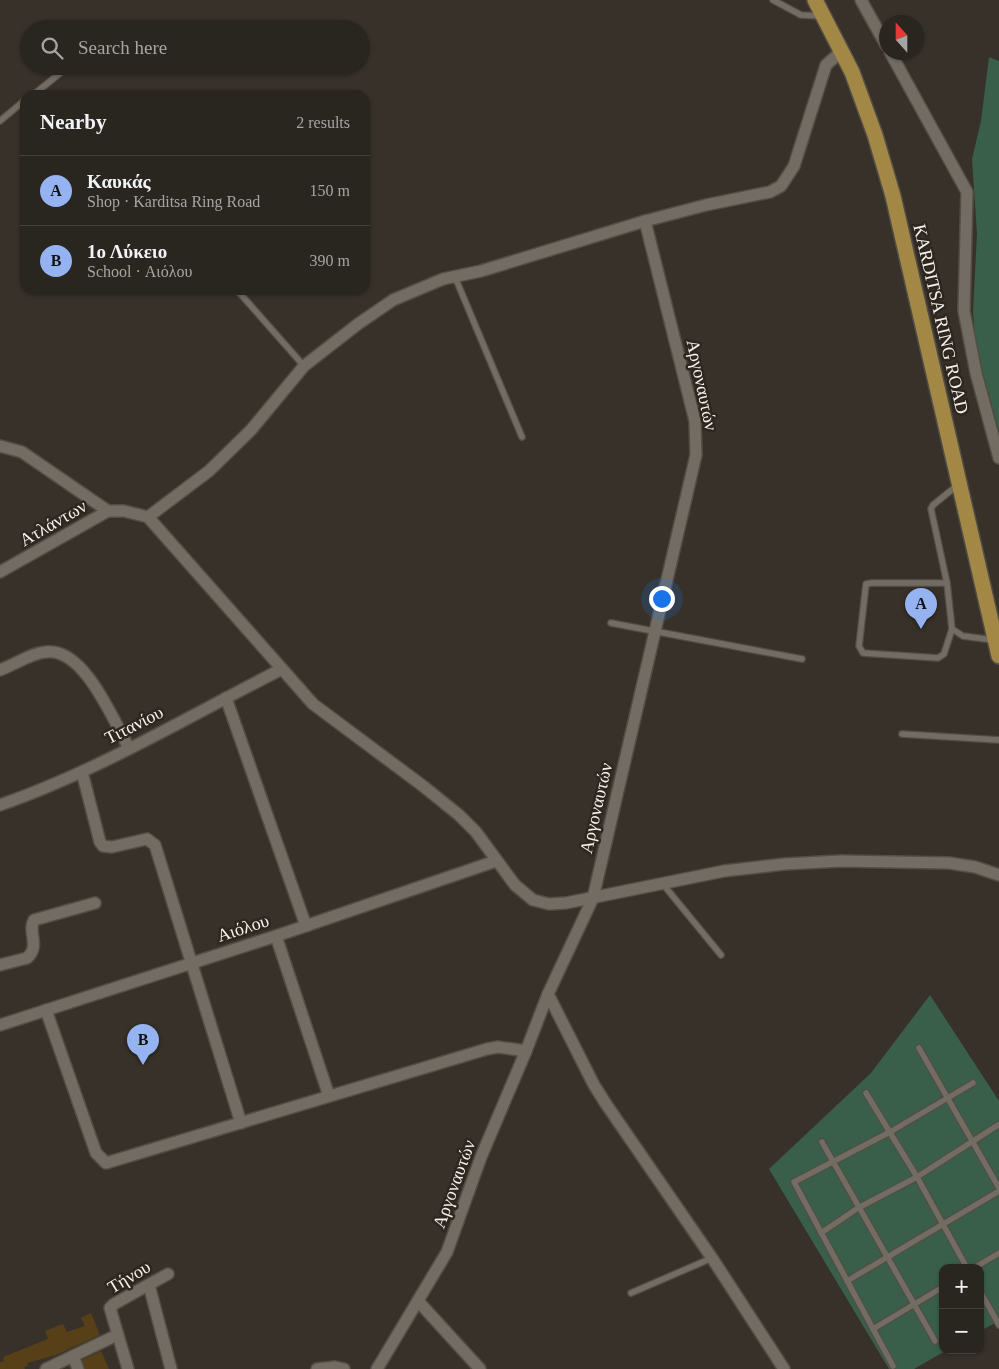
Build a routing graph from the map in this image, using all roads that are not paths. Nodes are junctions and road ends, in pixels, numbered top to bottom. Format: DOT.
graph roads {
  1 [pos="773,0"];
  2 [pos="815,0"];
  3 [pos="861,0"];
  4 [pos="823,16"];
  5 [pos="879,32"];
  6 [pos="842,51"];
  7 [pos="894,60"];
  8 [pos="59,75"];
  9 [pos="39,90"];
  10 [pos="20,104"];
  11 [pos="0,121"];
  12 [pos="645,221"];
  13 [pos="454,277"];
  14 [pos="241,295"];
  15 [pos="304,366"];
  16 [pos="522,436"];
  17 [pos="0,446"];
  18 [pos="999,458"];
  19 [pos="959,484"];
  20 [pos="108,511"];
  21 [pos="148,517"];
  22 [pos="0,572"];
  23 [pos="947,583"];
  24 [pos="611,623"];
  25 [pos="952,629"];
  26 [pos="654,631"];
  27 [pos="995,641"];
  28 [pos="999,656"];
  29 [pos="802,659"];
  30 [pos="282,669"];
  31 [pos="0,670"];
  32 [pos="226,698"];
  33 [pos="902,734"];
  34 [pos="999,740"];
  35 [pos="129,748"];
  36 [pos="82,772"];
  37 [pos="0,805"];
  38 [pos="496,861"];
  39 [pos="999,875"];
  40 [pos="662,883"];
  41 [pos="593,898"];
  42 [pos="95,903"];
  43 [pos="306,926"];
  44 [pos="276,936"];
  45 [pos="721,954"];
  46 [pos="0,964"];
  47 [pos="191,964"];
  48 [pos="548,994"];
  49 [pos="46,1010"];
  50 [pos="0,1025"];
  51 [pos="919,1048"];
  52 [pos="526,1051"];
  53 [pos="973,1083"];
  54 [pos="866,1093"];
  55 [pos="329,1096"];
  56 [pos="949,1097"];
  57 [pos="241,1124"];
  58 [pos="998,1125"];
  59 [pos="890,1132"];
  60 [pos="973,1140"];
  61 [pos="822,1142"];
  62 [pos="833,1161"];
  63 [pos="917,1177"];
  64 [pos="999,1190"];
  65 [pos="858,1208"];
  66 [pos="944,1225"];
  67 [pos="821,1233"];
  68 [pos="999,1253"];
  69 [pos="712,1258"];
  70 [pos="887,1258"];
  71 [pos="965,1264"];
  72 [pos="981,1264"];
  73 [pos="168,1274"];
  74 [pos="847,1281"];
  75 [pos="149,1285"];
  76 [pos="939,1289"];
  77 [pos="632,1292"];
  78 [pos="984,1298"];
  79 [pos="418,1301"];
  80 [pos="913,1305"];
  81 [pos="999,1325"];
  82 [pos="873,1329"];
  83 [pos="117,1335"];
  84 [pos="934,1341"];
  85 [pos="73,1356"];
  86 [pos="893,1366"];
  87 [pos="46,1369"];
  88 [pos="78,1369"];
  89 [pos="128,1369"];
  90 [pos="172,1369"];
  91 [pos="317,1369"];
  92 [pos="344,1369"];
  93 [pos="377,1369"];
  94 [pos="480,1369"];
  95 [pos="784,1369"];
  1 -- 4 [label="lane"];
  2 -- 4 [label="main road, KARDITSA RING ROAD"];
  3 -- 5 [label="street"];
  4 -- 6 [label="main road, KARDITSA RING ROAD"];
  6 -- 12 [label="street"];
  6 -- 19 [label="main road, KARDITSA RING ROAD"];
  7 -- 18 [label="street"];
  8 -- 9 [label="lane"];
  10 -- 11 [label="lane"];
  12 -- 13 [label="street"];
  12 -- 26 [label="street, Αργοναυτών"];
  13 -- 15 [label="street"];
  13 -- 16 [label="lane"];
  14 -- 15 [label="lane"];
  15 -- 21 [label="street"];
  17 -- 20 [label="street"];
  19 -- 23 [label="lane"];
  19 -- 27 [label="main road, KARDITSA RING ROAD"];
  20 -- 21 [label="street, Ατλάντων"];
  20 -- 22 [label="street, Ατλάντων"];
  21 -- 30 [label="street"];
  23 -- 25 [label="lane"];
  23 -- 25 [label="lane"];
  24 -- 26 [label="lane"];
  25 -- 27 [label="lane"];
  26 -- 29 [label="lane"];
  26 -- 41 [label="street, Αργοναυτών"];
  27 -- 28 [label="main road, KARDITSA RING ROAD"];
  30 -- 32 [label="street, Τιτανίου"];
  30 -- 38 [label="street"];
  31 -- 35 [label="street"];
  32 -- 35 [label="street, Τιτανίου"];
  32 -- 43 [label="street"];
  33 -- 34 [label="lane"];
  35 -- 36 [label="street, Τιτανίου"];
  36 -- 37 [label="street, Τιτανίου"];
  36 -- 47 [label="street"];
  38 -- 41 [label="street"];
  38 -- 43 [label="street, Αιόλου"];
  39 -- 40 [label="street"];
  40 -- 41 [label="street"];
  40 -- 45 [label="lane"];
  41 -- 48 [label="street, Αργοναυτών"];
  42 -- 46 [label="street"];
  43 -- 44 [label="street, Αιόλου"];
  44 -- 47 [label="street, Αιόλου"];
  44 -- 55 [label="street"];
  47 -- 49 [label="street, Αιόλου"];
  47 -- 57 [label="street"];
  48 -- 52 [label="street, Αργοναυτών"];
  48 -- 69 [label="street"];
  49 -- 50 [label="street, Αιόλου"];
  49 -- 57 [label="street"];
  51 -- 56 [label="lane"];
  52 -- 55 [label="street"];
  52 -- 79 [label="street, Αργοναυτών"];
  53 -- 56 [label="lane"];
  54 -- 59 [label="lane"];
  55 -- 57 [label="street"];
  56 -- 59 [label="lane"];
  56 -- 60 [label="lane"];
  58 -- 60 [label="lane"];
  59 -- 62 [label="lane"];
  59 -- 63 [label="lane"];
  60 -- 63 [label="lane"];
  60 -- 64 [label="lane"];
  61 -- 62 [label="lane"];
  62 -- 65 [label="lane"];
  62 -- 67 [label="lane"];
  63 -- 65 [label="lane"];
  63 -- 66 [label="lane"];
  64 -- 66 [label="lane"];
  65 -- 67 [label="lane"];
  65 -- 70 [label="lane"];
  66 -- 70 [label="lane"];
  66 -- 71 [label="lane"];
  67 -- 74 [label="lane"];
  68 -- 72 [label="lane"];
  69 -- 77 [label="lane"];
  69 -- 95 [label="street"];
  70 -- 74 [label="lane"];
  70 -- 80 [label="lane"];
  73 -- 75 [label="street, Τήνου"];
  74 -- 82 [label="lane"];
  75 -- 83 [label="street, Τήνου"];
  75 -- 90 [label="street"];
  76 -- 80 [label="lane"];
  78 -- 81 [label="lane"];
  79 -- 93 [label="street, Αργοναυτών"];
  79 -- 94 [label="street"];
  80 -- 82 [label="lane"];
  80 -- 84 [label="lane"];
  82 -- 86 [label="lane"];
  83 -- 85 [label="street"];
  83 -- 89 [label="street, Τήνου"];
  85 -- 87 [label="street"];
  85 -- 88 [label="street"];
  91 -- 92 [label="street"];
}
